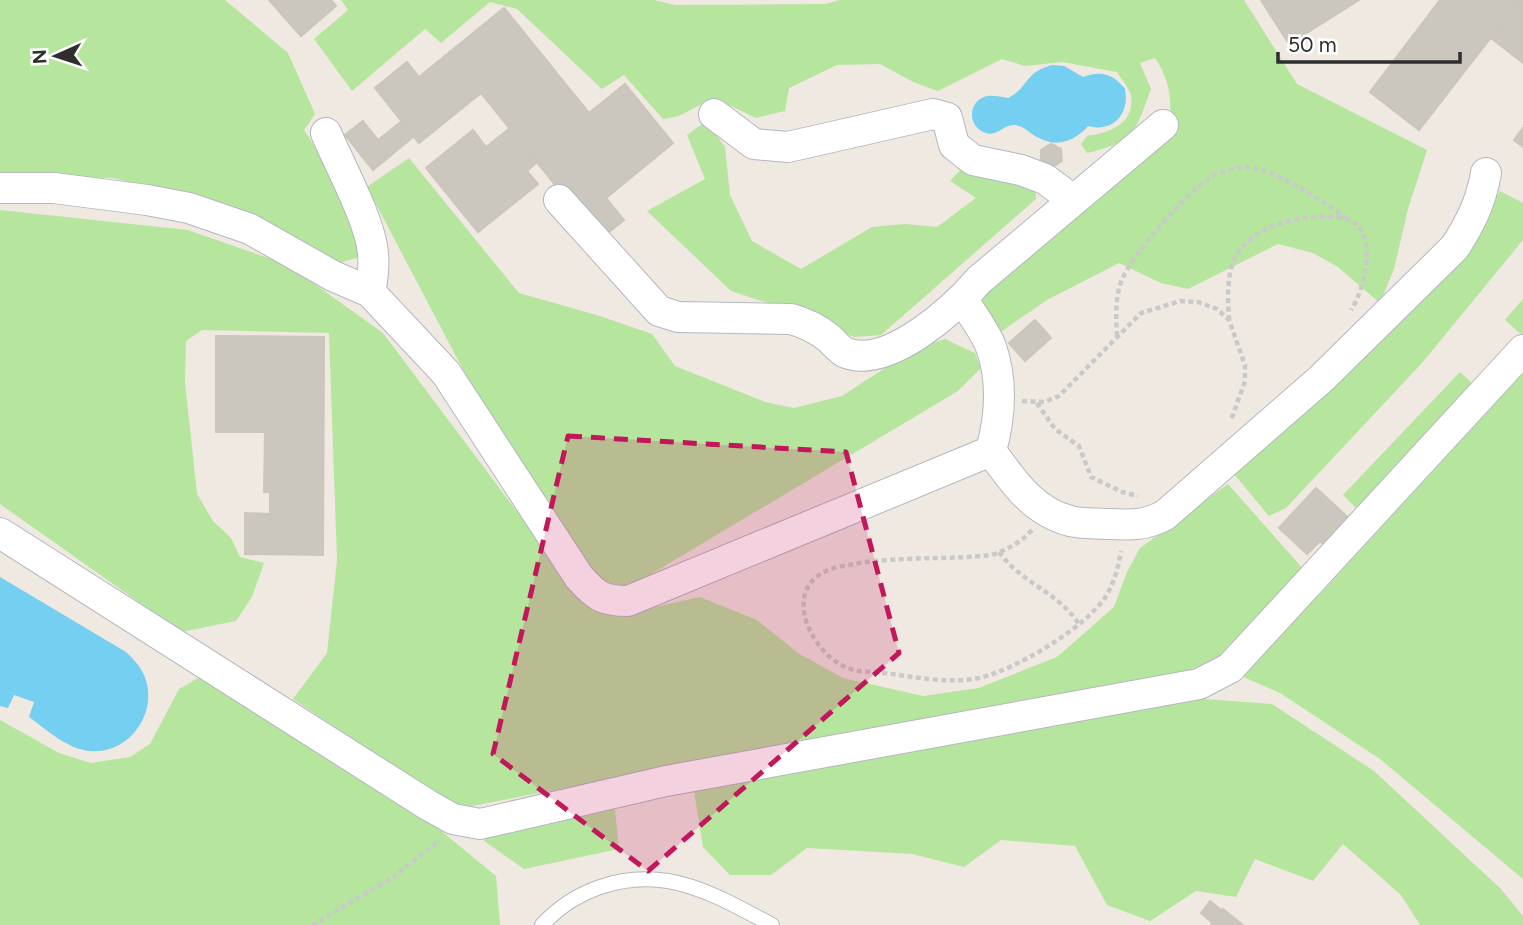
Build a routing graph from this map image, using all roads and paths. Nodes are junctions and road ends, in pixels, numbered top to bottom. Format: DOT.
graph roads {
  1 [pos="714,114"];
  2 [pos="1163,125"];
  3 [pos="326,132"];
  4 [pos="1486,173"];
  5 [pos="0,188"];
  6 [pos="559,200"];
  7 [pos="1073,200"];
  8 [pos="1348,219"];
  9 [pos="370,292"];
  10 [pos="962,299"];
  11 [pos="1344,316"];
  12 [pos="1229,320"];
  13 [pos="1117,336"];
  14 [pos="1523,350"];
  15 [pos="999,400"];
  16 [pos="1037,402"];
  17 [pos="1237,419"];
  18 [pos="991,452"];
  19 [pos="1142,497"];
  20 [pos="1042,511"];
  21 [pos="1129,525"];
  22 [pos="0,533"];
  23 [pos="999,552"];
  24 [pos="1079,624"];
  25 [pos="480,824"];
  26 [pos="312,925"];
  27 [pos="542,925"];
  28 [pos="772,925"];
  1 -- 7 [label="street"];
  2 -- 7 [label="street"];
  3 -- 9 [label="street"];
  4 -- 21 [label="street"];
  5 -- 9 [label="street"];
  6 -- 10 [label="street"];
  7 -- 10 [label="street"];
  8 -- 11 [label="path"];
  8 -- 12 [label="path"];
  8 -- 13 [label="path"];
  9 -- 18 [label="street"];
  10 -- 15 [label="street"];
  12 -- 13 [label="path"];
  12 -- 17 [label="path"];
  13 -- 16 [label="path"];
  14 -- 25 [label="street"];
  15 -- 16 [label="path"];
  15 -- 18 [label="street"];
  16 -- 19 [label="path"];
  18 -- 20 [label="street"];
  20 -- 21 [label="street"];
  20 -- 23 [label="path"];
  21 -- 24 [label="path"];
  22 -- 25 [label="street"];
  23 -- 24 [label="path"];
  23 -- 24 [label="path"];
  25 -- 26 [label="path"];
  27 -- 28 [label="lane"];
}
